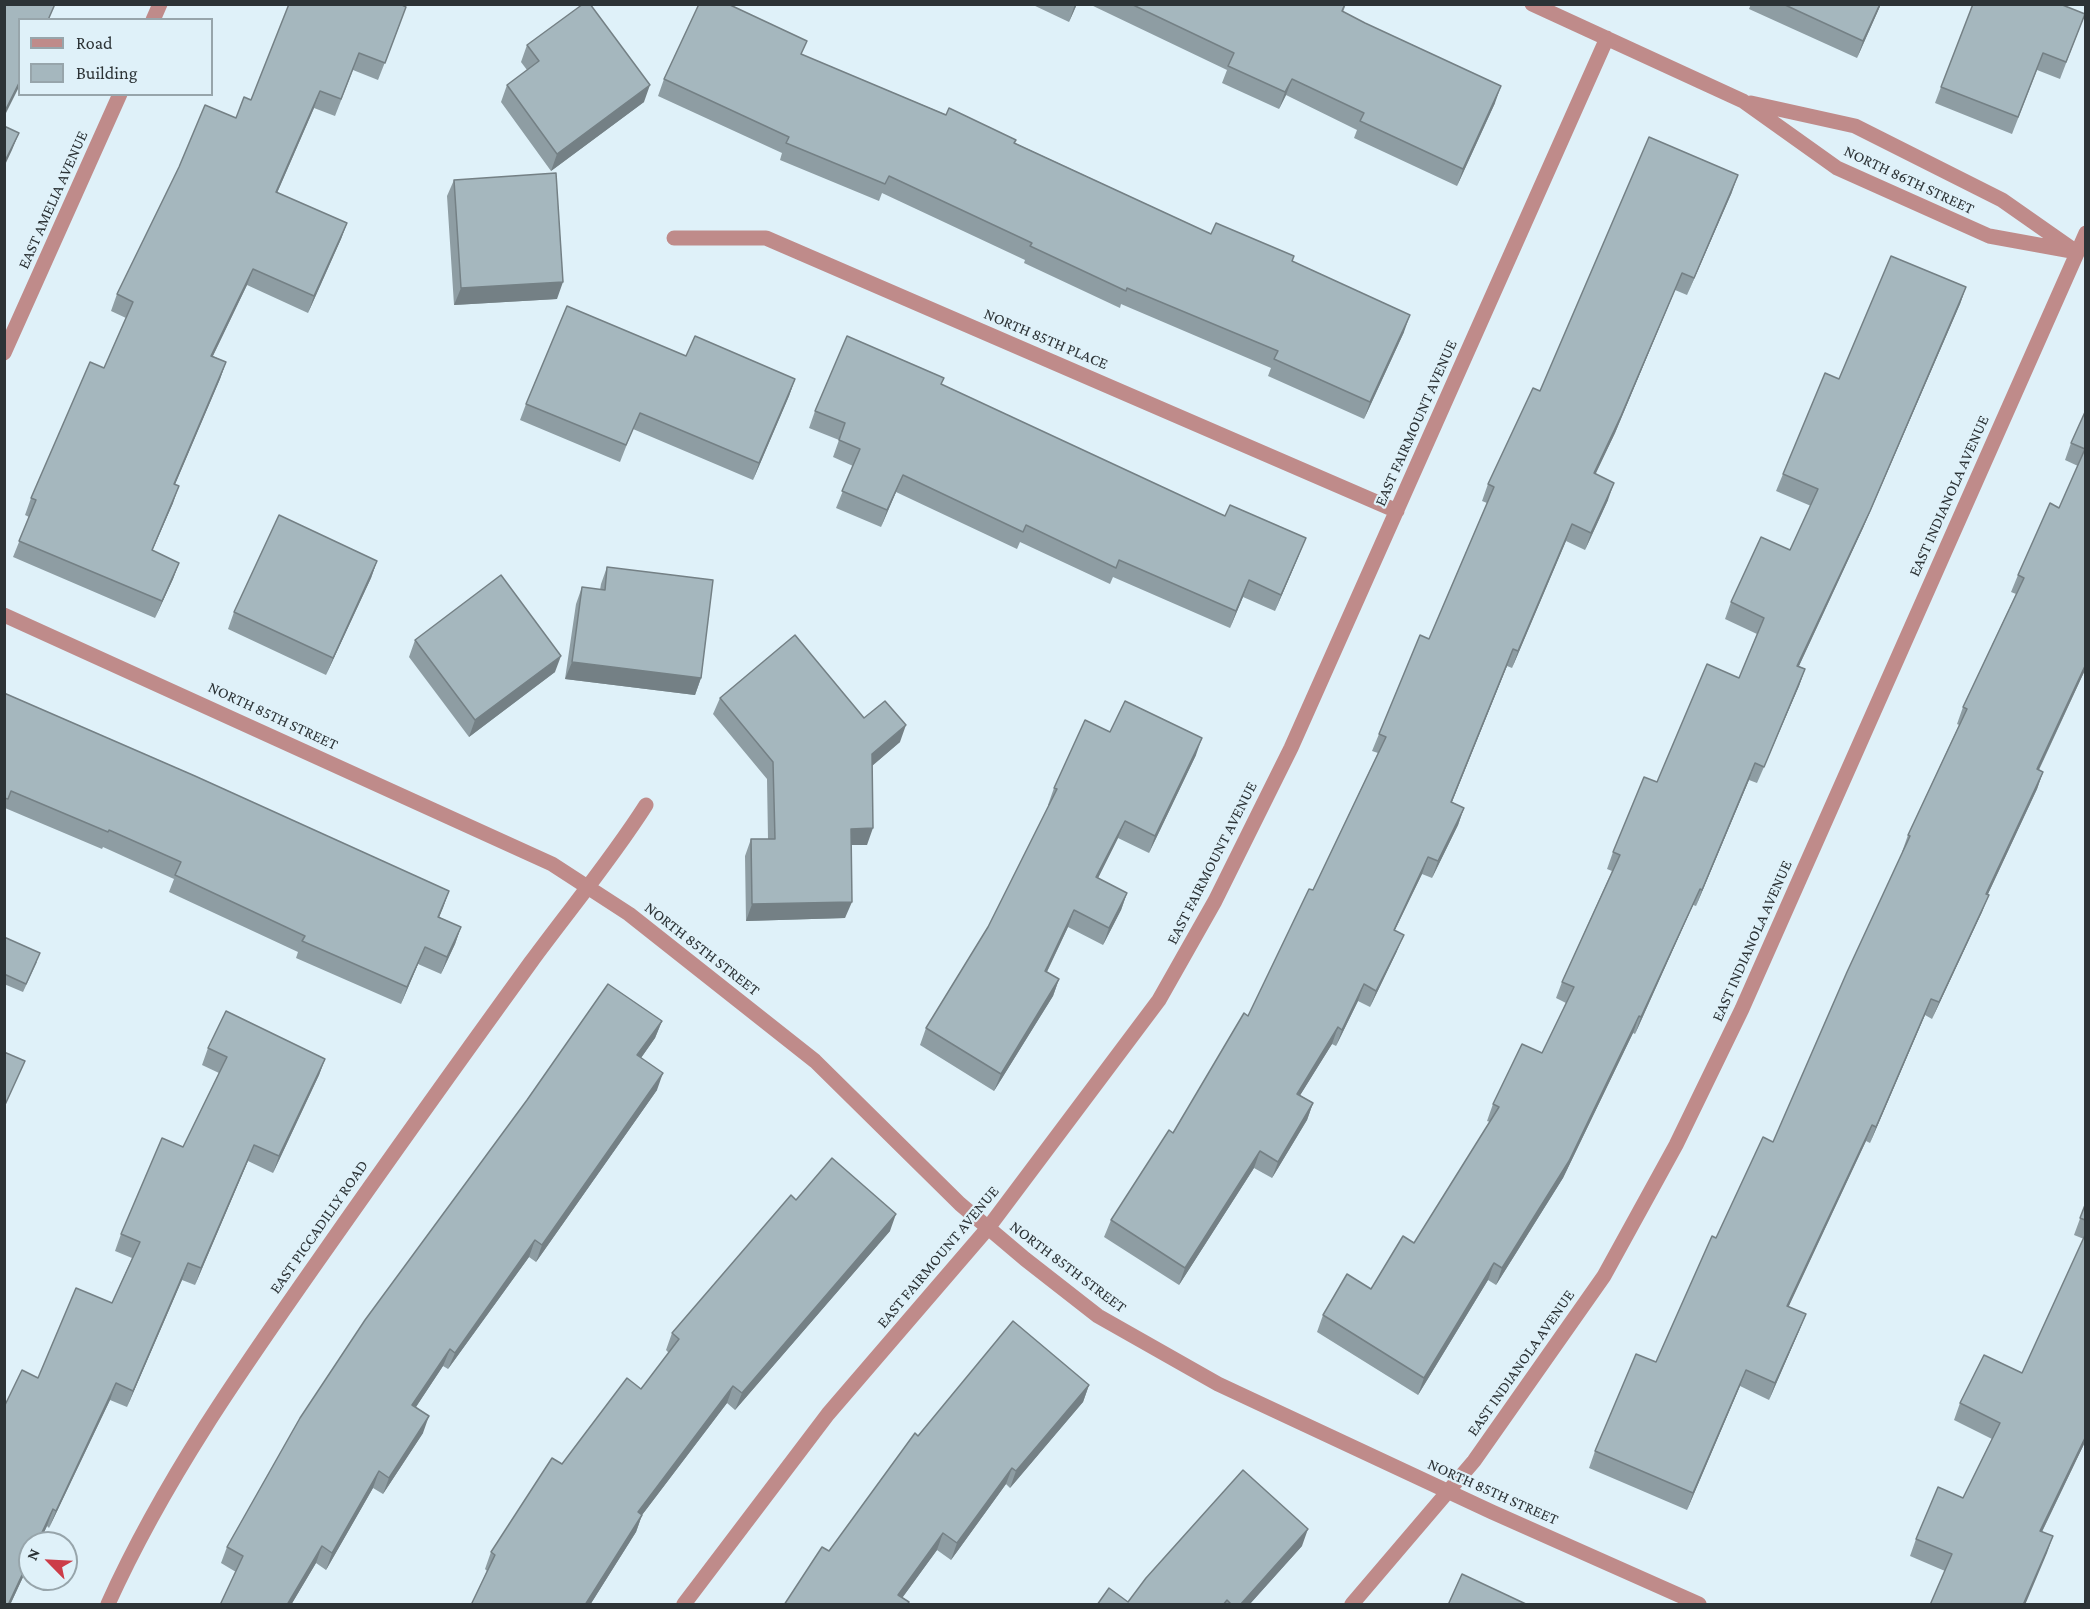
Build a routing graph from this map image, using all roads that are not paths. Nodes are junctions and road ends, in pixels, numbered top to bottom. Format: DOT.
graph roads {
  1 [pos="160,4"];
  2 [pos="1532,4"];
  3 [pos="154,18"];
  4 [pos="1607,38"];
  5 [pos="119,96"];
  6 [pos="1743,101"];
  7 [pos="2085,233"];
  8 [pos="674,238"];
  9 [pos="2081,254"];
  10 [pos="4,353"];
  11 [pos="1397,511"];
  12 [pos="4,615"];
  13 [pos="646,805"];
  14 [pos="589,888"];
  15 [pos="988,1228"];
  16 [pos="1449,1492"];
  17 [pos="108,1605"];
  18 [pos="684,1605"];
  19 [pos="1352,1605"];
  20 [pos="1699,1605"];
  1 -- 3 [label="street"];
  2 -- 4 [label="street, NORTH 86TH STREET"];
  4 -- 6 [label="street, NORTH 86TH STREET"];
  4 -- 11 [label="street, EAST FAIRMOUNT AVENUE"];
  5 -- 10 [label="street, EAST AMELIA AVENUE"];
  6 -- 9 [label="street, NORTH 86TH STREET"];
  6 -- 9 [label="street, NORTH 86TH STREET"];
  7 -- 9 [label="street, EAST INDIANOLA AVENUE"];
  8 -- 11 [label="street, NORTH 85TH PLACE"];
  9 -- 16 [label="street, EAST INDIANOLA AVENUE"];
  11 -- 15 [label="street, EAST FAIRMOUNT AVENUE"];
  12 -- 14 [label="street, NORTH 85TH STREET"];
  13 -- 14 [label="street"];
  14 -- 15 [label="street, NORTH 85TH STREET"];
  14 -- 17 [label="street, EAST PICCADILLY ROAD"];
  15 -- 16 [label="street, NORTH 85TH STREET"];
  15 -- 18 [label="street, EAST FAIRMOUNT AVENUE"];
  16 -- 19 [label="street, EAST INDIANOLA AVENUE"];
  16 -- 20 [label="street, NORTH 85TH STREET"];
}
